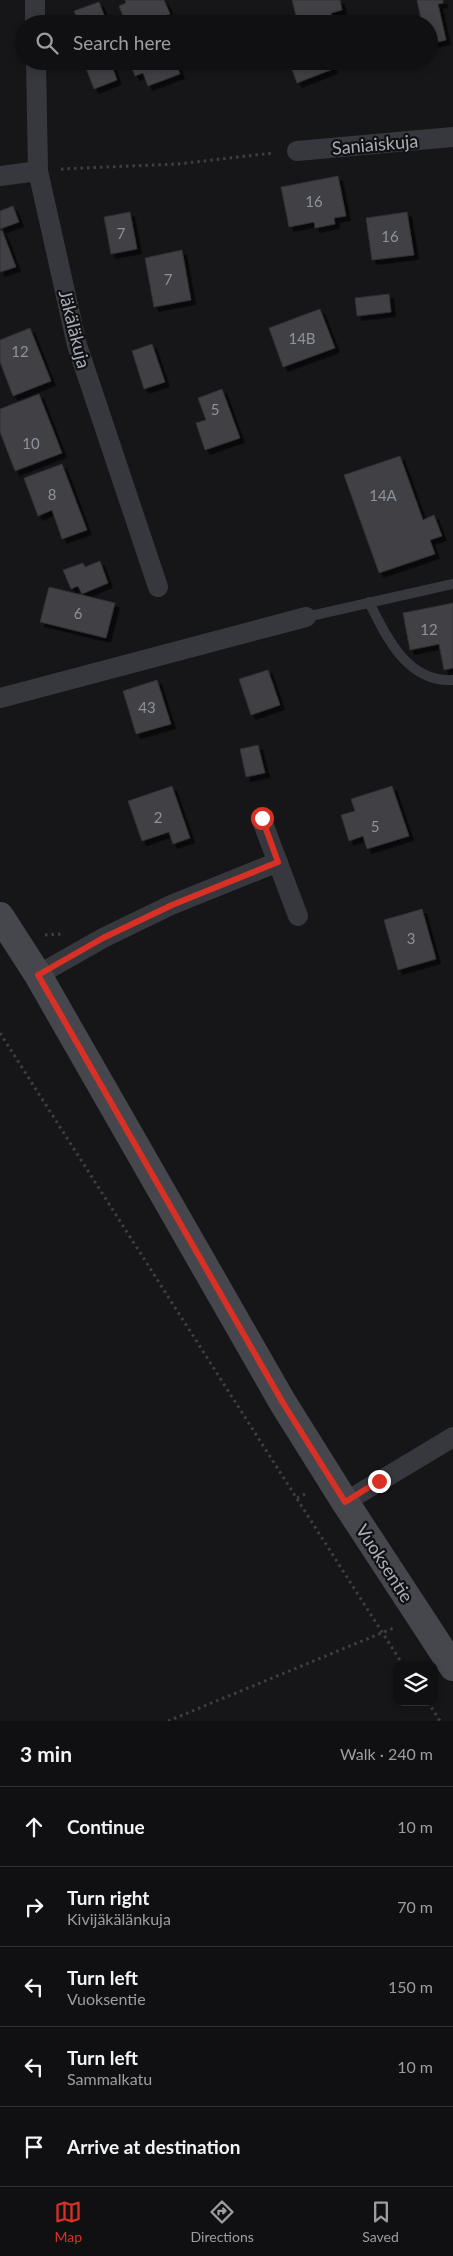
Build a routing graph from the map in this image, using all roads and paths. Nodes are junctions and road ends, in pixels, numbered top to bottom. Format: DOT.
graph roads {
  1 [pos="35,0"];
  2 [pos="35,15"];
  3 [pos="36,70"];
  4 [pos="453,137"];
  5 [pos="297,151"];
  6 [pos="38,170"];
  7 [pos="0,176"];
  8 [pos="453,584"];
  9 [pos="158,587"];
  10 [pos="369,602"];
  11 [pos="306,617"];
  12 [pos="453,680"];
  13 [pos="0,698"];
  14 [pos="262,818"];
  15 [pos="278,862"];
  16 [pos="0,916"];
  17 [pos="298,916"];
  18 [pos="38,975"];
  19 [pos="0,1033"];
  20 [pos="453,1437"];
  21 [pos="345,1502"];
  22 [pos="419,1616"];
  23 [pos="382,1633"];
  24 [pos="400,1661"];
  25 [pos="453,1666"];
  26 [pos="431,1706"];
  27 [pos="168,1721"];
  28 [pos="440,1721"];
  1 -- 2 [label="street"];
  3 -- 6 [label="street, Jäkäläkuja"];
  4 -- 5 [label="street, Saniaiskuja"];
  5 -- 6 [label="path"];
  6 -- 7 [label="street"];
  6 -- 9 [label="street, Jäkäläkuja"];
  8 -- 10 [label="lane"];
  10 -- 11 [label="lane"];
  10 -- 12 [label="lane"];
  11 -- 13 [label="street"];
  14 -- 15 [label="street"];
  15 -- 17 [label="street"];
  15 -- 18 [label="street"];
  16 -- 18 [label="street, Vuoksentie"];
  18 -- 21 [label="street, Vuoksentie"];
  19 -- 23 [label="path"];
  20 -- 21 [label="street"];
  21 -- 22 [label="street, Vuoksentie"];
  22 -- 23 [label="path"];
  22 -- 25 [label="street, Vuoksentie"];
  23 -- 24 [label="path"];
  23 -- 27 [label="path"];
  26 -- 28 [label="path"];
}
